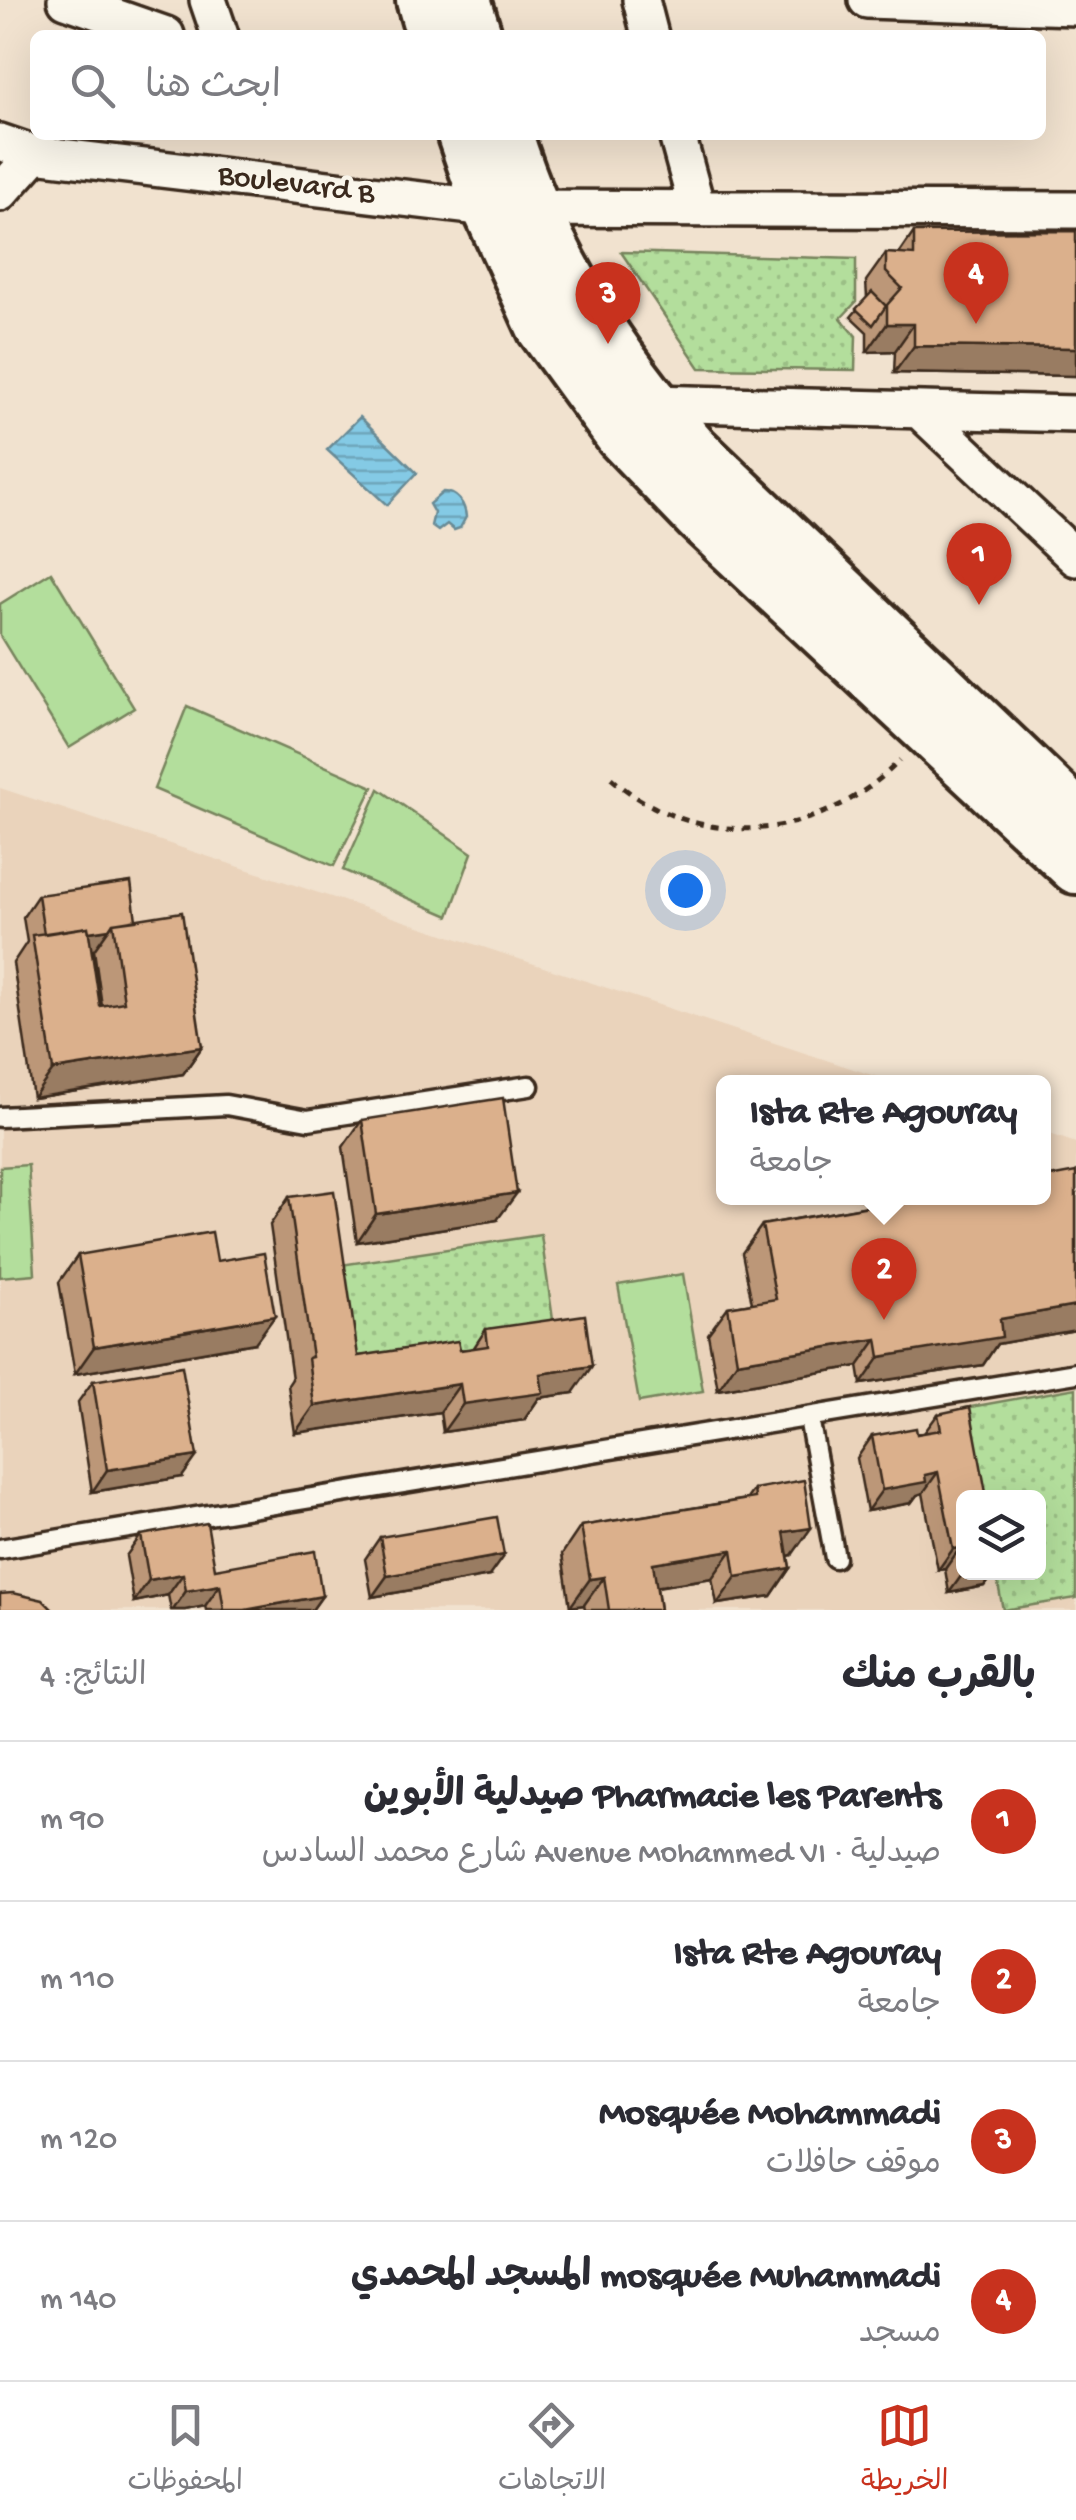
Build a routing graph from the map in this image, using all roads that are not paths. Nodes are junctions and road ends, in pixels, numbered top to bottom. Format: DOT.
graph roads {
  1 [pos="66,0"];
  2 [pos="208,0"];
  3 [pos="422,0"];
  4 [pos="465,0"];
  5 [pos="641,0"];
  6 [pos="867,0"];
  7 [pos="986,2"];
  8 [pos="1076,6"];
  9 [pos="152,30"];
  10 [pos="218,30"];
  11 [pos="431,30"];
  12 [pos="474,30"];
  13 [pos="649,30"];
  14 [pos="482,140"];
  15 [pos="678,140"];
  16 [pos="0,142"];
  17 [pos="34,154"];
  18 [pos="0,193"];
  19 [pos="512,208"];
  20 [pos="697,208"];
  21 [pos="1076,210"];
  22 [pos="589,356"];
  23 [pos="652,404"];
  24 [pos="919,410"];
  25 [pos="1076,414"];
  26 [pos="1076,558"];
  27 [pos="1076,815"];
  28 [pos="1076,868"];
  29 [pos="529,1086"];
  30 [pos="0,1116"];
  31 [pos="1076,1373"];
  32 [pos="809,1418"];
  33 [pos="0,1549"];
  34 [pos="835,1558"];
  1 -- 9 [label="street"];
  2 -- 10 [label="street"];
  3 -- 11 [label="main road"];
  4 -- 12 [label="main road"];
  5 -- 13 [label="street"];
  6 -- 7 [label="street"];
  7 -- 8 [label="street"];
  14 -- 19 [label="main road"];
  15 -- 20 [label="street"];
  16 -- 17 [label="street, Boulevard B"];
  17 -- 18 [label="street"];
  17 -- 19 [label="street, Boulevard B"];
  19 -- 20 [label="street, Boulevard B"];
  19 -- 22 [label="main road"];
  20 -- 21 [label="street, Boulevard B"];
  22 -- 23 [label="main road"];
  22 -- 28 [label="main road"];
  23 -- 24 [label="street"];
  23 -- 27 [label="main road"];
  24 -- 25 [label="street"];
  24 -- 26 [label="street"];
  29 -- 30 [label="lane"];
  31 -- 32 [label="lane"];
  32 -- 33 [label="lane"];
  32 -- 34 [label="lane"];
}
